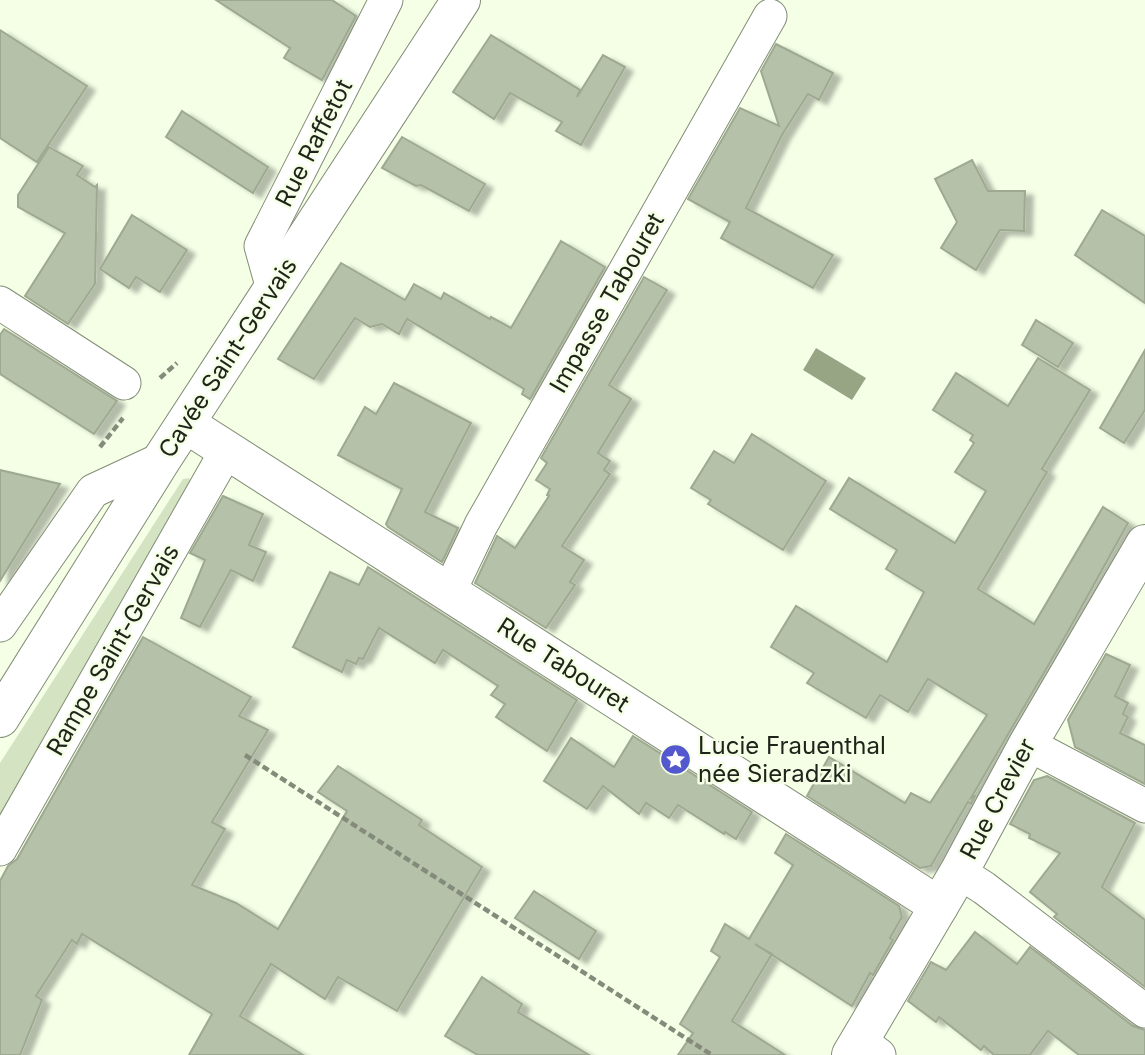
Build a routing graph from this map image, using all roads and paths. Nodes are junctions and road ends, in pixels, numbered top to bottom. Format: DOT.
graph roads {
  1 [pos="386,0"];
  2 [pos="461,0"];
  3 [pos="770,16"];
  4 [pos="273,289"];
  5 [pos="0,303"];
  6 [pos="124,383"];
  7 [pos="186,424"];
  8 [pos="227,450"];
  9 [pos="162,459"];
  10 [pos="1145,544"];
  11 [pos="449,592"];
  12 [pos="0,625"];
  13 [pos="0,718"];
  14 [pos="1028,744"];
  15 [pos="245,755"];
  16 [pos="1145,806"];
  17 [pos="0,849"];
  18 [pos="959,872"];
  19 [pos="939,906"];
  20 [pos="1145,1011"];
  21 [pos="863,1050"];
  22 [pos="712,1055"];
  1 -- 4 [label="street, Rue Raffetot"];
  2 -- 4 [label="street, Cavée Saint-Gervais"];
  3 -- 11 [label="street, Impasse Tabouret"];
  4 -- 7 [label="street, Cavée Saint-Gervais"];
  5 -- 6 [label="street"];
  7 -- 8 [label="street, Rue Tabouret"];
  7 -- 9 [label="street, Cavée Saint-Gervais"];
  8 -- 11 [label="street, Rue Tabouret"];
  8 -- 17 [label="street, Rampe Saint-Gervais"];
  9 -- 12 [label="street"];
  9 -- 13 [label="street, Cavée Saint-Gervais"];
  10 -- 14 [label="street, Rue Crevier"];
  11 -- 19 [label="street, Rue Tabouret"];
  14 -- 16 [label="street"];
  14 -- 18 [label="street, Rue Crevier"];
  15 -- 22 [label="path"];
  18 -- 19 [label="street, Rue Crevier"];
  18 -- 20 [label="street"];
  19 -- 21 [label="street, Rue Crevier"];
}
